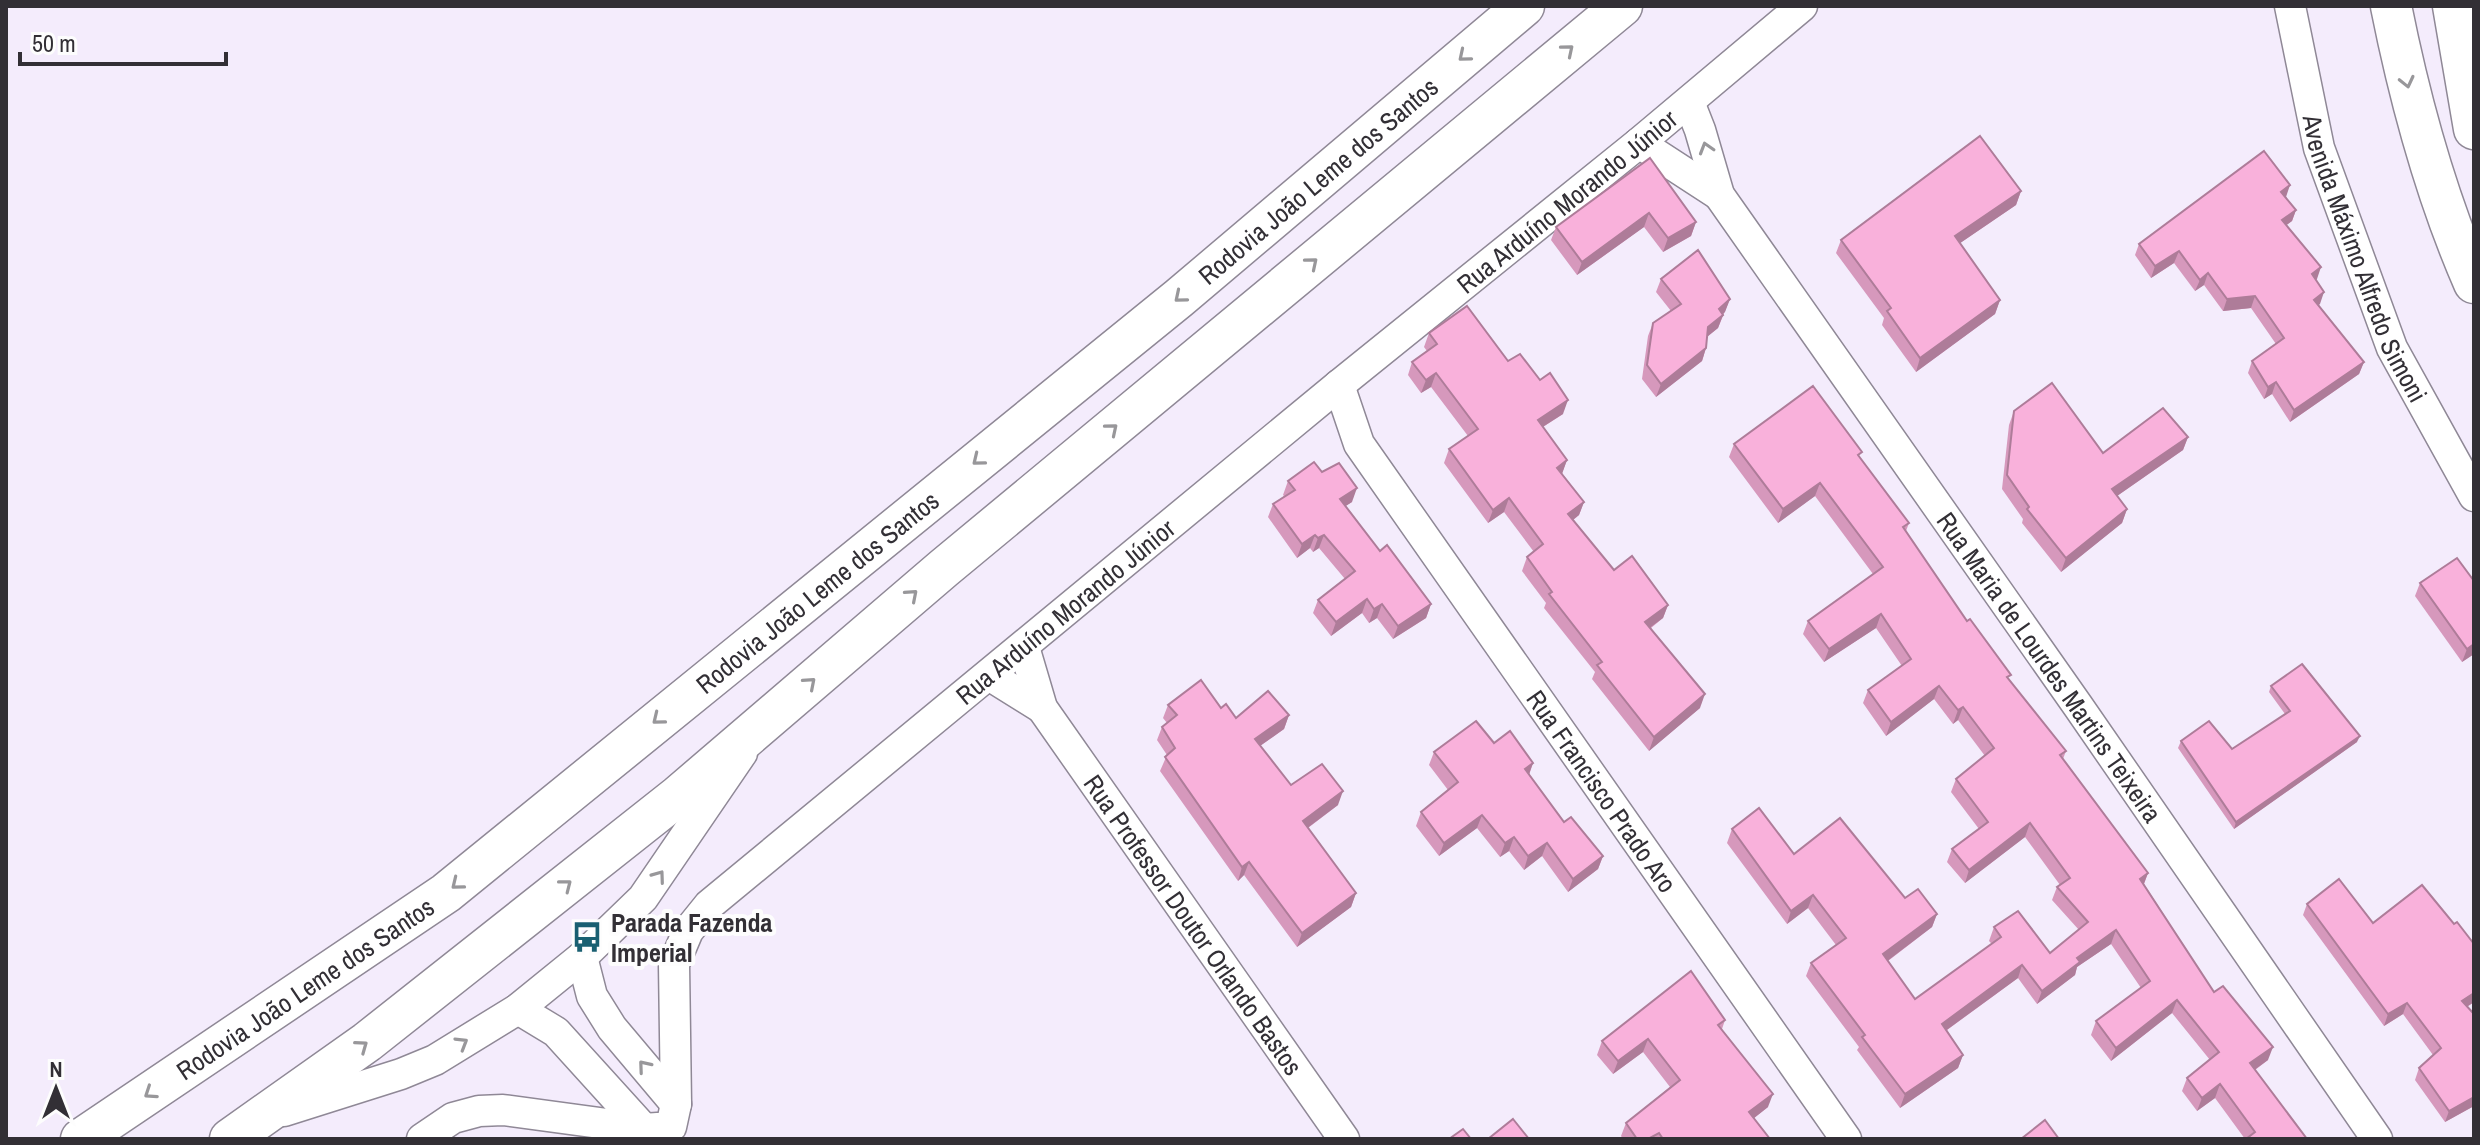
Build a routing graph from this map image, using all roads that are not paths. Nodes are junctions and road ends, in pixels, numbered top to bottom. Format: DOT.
graph roads {
  1 [pos="1524,6"];
  2 [pos="1622,6"];
  3 [pos="1802,6"];
  4 [pos="2290,6"];
  5 [pos="2391,6"];
  6 [pos="2453,6"];
  7 [pos="1689,102"];
  8 [pos="2474,129"];
  9 [pos="1639,143"];
  10 [pos="1719,195"];
  11 [pos="2474,283"];
  12 [pos="1339,385"];
  13 [pos="1310,410"];
  14 [pos="1359,444"];
  15 [pos="2474,496"];
  16 [pos="1024,647"];
  17 [pos="989,675"];
  18 [pos="1042,708"];
  19 [pos="760,726"];
  20 [pos="582,957"];
  21 [pos="518,1009"];
  22 [pos="668,1125"];
  23 [pos="244,1129"];
  24 [pos="81,1139"];
  25 [pos="422,1139"];
  26 [pos="1344,1139"];
  27 [pos="1846,1139"];
  28 [pos="2377,1139"];
  1 -- 24 [label="main road, Rodovia João Leme dos Santos, one-way"];
  19 -- 2 [label="main road, one-way"];
  3 -- 7 [label="street, Rua Arduíno Morando Júnior"];
  4 -- 15 [label="street, Avenida Máximo Alfredo Simoni"];
  5 -- 11 [label="main road, one-way"];
  6 -- 8 [label="main road"];
  7 -- 9 [label="street, Rua Arduíno Morando Júnior"];
  10 -- 7 [label="street, Rua Maria de Lourdes Martins Teixeira, one-way"];
  9 -- 10 [label="street, Rua Maria de Lourdes Martins Teixeira"];
  9 -- 12 [label="street, Rua Arduíno Morando Júnior"];
  10 -- 28 [label="street, Rua Maria de Lourdes Martins Teixeira"];
  12 -- 13 [label="street, Rua Arduíno Morando Júnior"];
  12 -- 14 [label="street, Rua Francisco Prado Aro"];
  13 -- 14 [label="street, Rua Francisco Prado Aro"];
  13 -- 16 [label="street, Rua Arduíno Morando Júnior"];
  14 -- 27 [label="street, Rua Francisco Prado Aro"];
  16 -- 17 [label="street, Rua Arduíno Morando Júnior"];
  16 -- 18 [label="street, Rua Professor Doutor Orlando Bastos"];
  17 -- 18 [label="street, Rua Professor Doutor Orlando Bastos"];
  17 -- 22 [label="street, Rua Arduíno Morando Júnior"];
  18 -- 26 [label="street, Rua Professor Doutor Orlando Bastos"];
  20 -- 19 [label="street, one-way"];
  23 -- 19 [label="main road, one-way"];
  20 -- 21 [label="street"];
  22 -- 20 [label="street, one-way"];
  21 -- 22 [label="street"];
  23 -- 21 [label="street, one-way"];
  22 -- 25 [label="street"];
}
